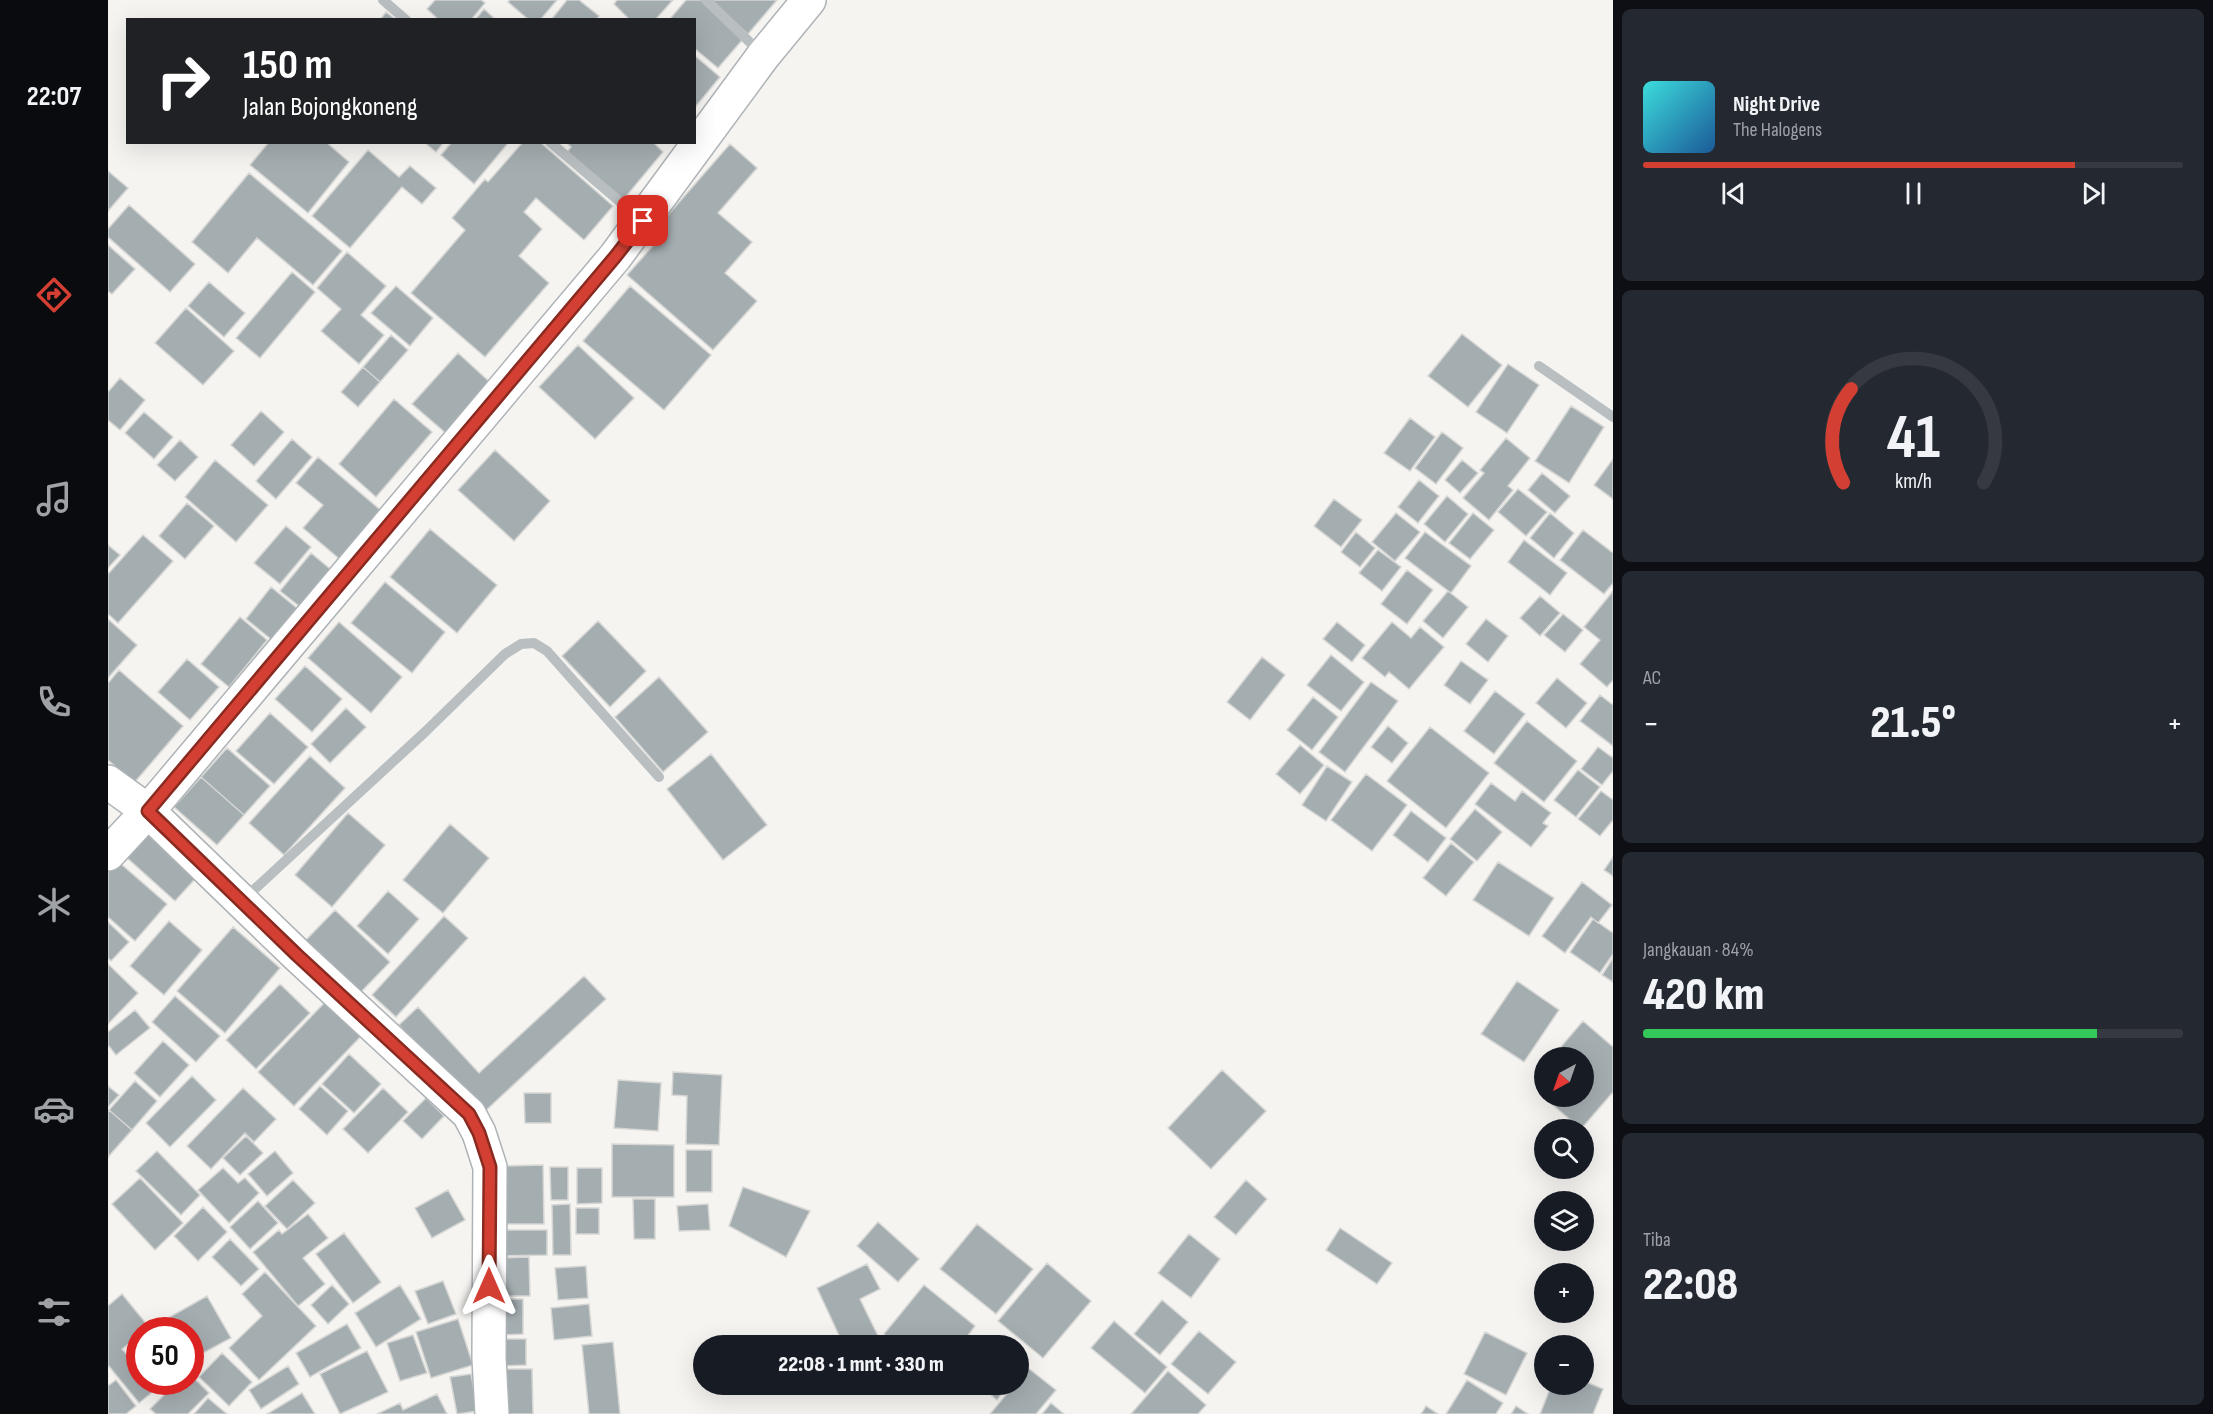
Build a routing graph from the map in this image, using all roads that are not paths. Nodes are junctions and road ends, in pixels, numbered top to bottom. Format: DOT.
graph roads {
  1 [pos="383,0"];
  2 [pos="706,0"];
  3 [pos="809,0"];
  4 [pos="404,18"];
  5 [pos="763,56"];
  6 [pos="552,144"];
  7 [pos="643,221"];
  8 [pos="1539,366"];
  9 [pos="1613,417"];
  10 [pos="659,777"];
  11 [pos="108,782"];
  12 [pos="148,811"];
  13 [pos="108,854"];
  14 [pos="242,901"];
  15 [pos="492,1414"];
  1 -- 4 [label="street"];
  2 -- 5 [label="street"];
  3 -- 5 [label="main road"];
  5 -- 7 [label="main road"];
  6 -- 7 [label="street"];
  7 -- 12 [label="main road"];
  8 -- 9 [label="street"];
  10 -- 14 [label="street"];
  11 -- 12 [label="main road"];
  12 -- 13 [label="main road"];
  12 -- 14 [label="main road"];
  14 -- 15 [label="main road"];
}
